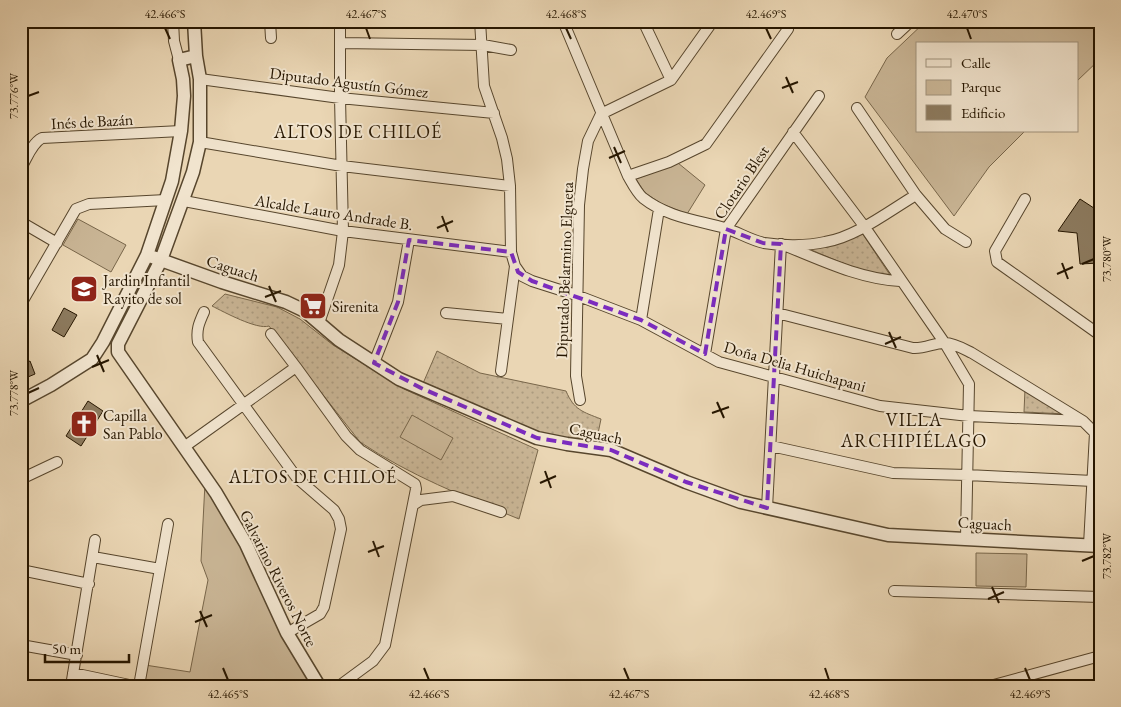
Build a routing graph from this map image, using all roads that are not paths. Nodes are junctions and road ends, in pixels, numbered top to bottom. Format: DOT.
graph roads {
  1 [pos="174,21"];
  2 [pos="194,21"];
  3 [pos="270,21"];
  4 [pos="340,21"];
  5 [pos="480,21"];
  6 [pos="563,21"];
  7 [pos="643,21"];
  8 [pos="713,21"];
  9 [pos="911,21"];
  10 [pos="786,25"];
  11 [pos="897,34"];
  12 [pos="271,38"];
  13 [pos="340,42"];
  14 [pos="482,45"];
  15 [pos="512,50"];
  16 [pos="196,56"];
  17 [pos="178,60"];
  18 [pos="200,79"];
  19 [pos="671,80"];
  20 [pos="819,96"];
  21 [pos="340,98"];
  22 [pos="857,108"];
  23 [pos="494,113"];
  24 [pos="601,114"];
  25 [pos="181,131"];
  26 [pos="793,132"];
  27 [pos="200,142"];
  28 [pos="342,166"];
  29 [pos="21,168"];
  30 [pos="628,176"];
  31 [pos="510,186"];
  32 [pos="916,195"];
  33 [pos="1025,199"];
  34 [pos="166,200"];
  35 [pos="184,201"];
  36 [pos="659,209"];
  37 [pos="21,222"];
  38 [pos="864,226"];
  39 [pos="726,229"];
  40 [pos="343,231"];
  41 [pos="409,240"];
  42 [pos="966,242"];
  43 [pos="57,243"];
  44 [pos="781,244"];
  45 [pos="510,252"];
  46 [pos="147,255"];
  47 [pos="161,260"];
  48 [pos="515,266"];
  49 [pos="900,280"];
  50 [pos="576,295"];
  51 [pos="21,304"];
  52 [pos="204,312"];
  53 [pos="446,313"];
  54 [pos="777,313"];
  55 [pos="508,318"];
  56 [pos="641,320"];
  57 [pos="319,323"];
  58 [pos="271,334"];
  59 [pos="1100,335"];
  60 [pos="944,342"];
  61 [pos="705,354"];
  62 [pos="374,363"];
  63 [pos="296,367"];
  64 [pos="501,371"];
  65 [pos="774,378"];
  66 [pos="580,400"];
  67 [pos="21,401"];
  68 [pos="244,404"];
  69 [pos="969,416"];
  70 [pos="1082,421"];
  71 [pos="771,446"];
  72 [pos="184,447"];
  73 [pos="57,462"];
  74 [pos="967,475"];
  75 [pos="21,479"];
  76 [pos="1093,481"];
  77 [pos="413,505"];
  78 [pos="767,508"];
  79 [pos="501,512"];
  80 [pos="168,524"];
  81 [pos="966,538"];
  82 [pos="95,540"];
  83 [pos="1094,546"];
  84 [pos="93,557"];
  85 [pos="160,569"];
  86 [pos="21,570"];
  87 [pos="88,584"];
  88 [pos="894,591"];
  89 [pos="1100,597"];
  90 [pos="287,633"];
  91 [pos="21,645"];
  92 [pos="76,655"];
  93 [pos="1100,656"];
  94 [pos="73,673"];
  95 [pos="71,686"];
  96 [pos="134,686"];
  97 [pos="139,686"];
  98 [pos="319,686"];
  99 [pos="339,686"];
  100 [pos="990,686"];
  1 -- 17 [label="street"];
  2 -- 16 [label="street, Galvarino Riveros Norte"];
  3 -- 12 [label="street"];
  4 -- 13 [label="street"];
  5 -- 14 [label="street"];
  6 -- 24 [label="street"];
  7 -- 19 [label="street"];
  8 -- 19 [label="street"];
  9 -- 11 [label="street"];
  10 -- 30 [label="street"];
  13 -- 14 [label="street"];
  13 -- 21 [label="street"];
  14 -- 15 [label="street"];
  14 -- 23 [label="street"];
  16 -- 17 [label="street"];
  16 -- 18 [label="street, Galvarino Riveros Norte"];
  17 -- 25 [label="street"];
  18 -- 21 [label="street, Diputado Agustín Gómez"];
  18 -- 27 [label="street, Galvarino Riveros Norte"];
  19 -- 24 [label="street"];
  20 -- 26 [label="street, Clotario Blest"];
  21 -- 23 [label="street, Diputado Agustín Gómez"];
  21 -- 28 [label="street"];
  22 -- 32 [label="street"];
  23 -- 31 [label="street"];
  24 -- 30 [label="street"];
  24 -- 50 [label="street, Diputado Belarmino Elgueta"];
  25 -- 29 [label="street, Inés de Bazán"];
  25 -- 34 [label="street"];
  26 -- 38 [label="street"];
  26 -- 39 [label="street, Clotario Blest"];
  27 -- 28 [label="street"];
  27 -- 35 [label="street, Galvarino Riveros Norte"];
  28 -- 31 [label="street"];
  28 -- 40 [label="street"];
  30 -- 36 [label="street"];
  31 -- 45 [label="street"];
  32 -- 38 [label="street"];
  32 -- 42 [label="street"];
  33 -- 59 [label="street"];
  34 -- 43 [label="street"];
  34 -- 46 [label="street"];
  35 -- 40 [label="street, Alcalde Lauro Andrade B."];
  35 -- 47 [label="street, Galvarino Riveros Norte"];
  36 -- 39 [label="street"];
  36 -- 56 [label="street"];
  37 -- 43 [label="street"];
  38 -- 44 [label="street"];
  38 -- 49 [label="street"];
  39 -- 44 [label="street"];
  39 -- 61 [label="street, Clotario Blest"];
  40 -- 41 [label="street, Alcalde Lauro Andrade B."];
  40 -- 57 [label="street"];
  41 -- 45 [label="street, Alcalde Lauro Andrade B."];
  41 -- 62 [label="street"];
  43 -- 51 [label="street"];
  44 -- 49 [label="street"];
  44 -- 54 [label="street"];
  45 -- 48 [label="street"];
  46 -- 47 [label="street, Caguach"];
  46 -- 67 [label="street"];
  47 -- 57 [label="street, Caguach"];
  47 -- 72 [label="street, Galvarino Riveros Norte"];
  48 -- 50 [label="street, Doña Delia Huichapani"];
  48 -- 55 [label="street"];
  49 -- 60 [label="street"];
  50 -- 56 [label="street, Doña Delia Huichapani"];
  50 -- 66 [label="street, Diputado Belarmino Elgueta"];
  52 -- 68 [label="street"];
  53 -- 55 [label="street"];
  54 -- 60 [label="street"];
  54 -- 65 [label="street"];
  55 -- 64 [label="street"];
  56 -- 61 [label="street, Doña Delia Huichapani"];
  57 -- 62 [label="street, Caguach"];
  58 -- 63 [label="street"];
  60 -- 69 [label="street"];
  60 -- 70 [label="street"];
  61 -- 65 [label="street, Doña Delia Huichapani"];
  62 -- 78 [label="street, Caguach"];
  63 -- 68 [label="street"];
  63 -- 77 [label="street"];
  65 -- 69 [label="street, Doña Delia Huichapani"];
  65 -- 71 [label="street"];
  68 -- 72 [label="street"];
  68 -- 90 [label="street"];
  69 -- 70 [label="street, Doña Delia Huichapani"];
  69 -- 74 [label="street"];
  70 -- 76 [label="street"];
  71 -- 74 [label="street"];
  71 -- 78 [label="street"];
  72 -- 90 [label="street, Galvarino Riveros Norte"];
  73 -- 75 [label="street"];
  74 -- 76 [label="street"];
  74 -- 81 [label="street"];
  76 -- 83 [label="street"];
  77 -- 79 [label="street"];
  77 -- 99 [label="street"];
  78 -- 81 [label="street, Caguach"];
  80 -- 85 [label="street"];
  81 -- 83 [label="street, Caguach"];
  82 -- 84 [label="street"];
  84 -- 85 [label="street"];
  84 -- 87 [label="street"];
  85 -- 97 [label="street"];
  86 -- 87 [label="street"];
  87 -- 92 [label="street"];
  88 -- 89 [label="street"];
  90 -- 98 [label="street, Galvarino Riveros Norte"];
  91 -- 92 [label="street"];
  92 -- 94 [label="street"];
  93 -- 100 [label="street"];
  94 -- 95 [label="street"];
  94 -- 96 [label="street"];
}
